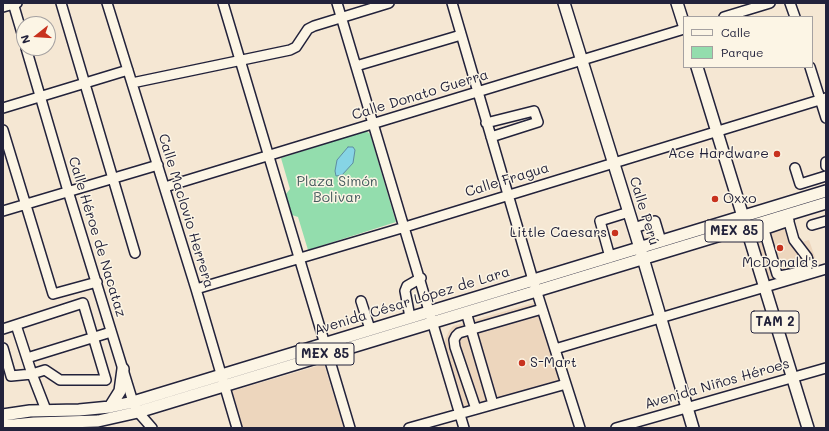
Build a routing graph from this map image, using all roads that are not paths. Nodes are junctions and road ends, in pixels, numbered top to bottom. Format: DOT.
graph roads {
  1 [pos="14,3"];
  2 [pos="61,3"];
  3 [pos="107,3"];
  4 [pos="223,3"];
  5 [pos="337,3"];
  6 [pos="389,3"];
  7 [pos="452,3"];
  8 [pos="564,3"];
  9 [pos="677,3"];
  10 [pos="770,3"];
  11 [pos="790,3"];
  12 [pos="3,7"];
  13 [pos="18,16"];
  14 [pos="727,16"];
  15 [pos="795,16"];
  16 [pos="342,18"];
  17 [pos="683,22"];
  18 [pos="683,29"];
  19 [pos="461,35"];
  20 [pos="28,56"];
  21 [pos="241,60"];
  22 [pos="582,60"];
  23 [pos="356,66"];
  24 [pos="697,68"];
  25 [pos="810,68"];
  26 [pos="128,70"];
  27 [pos="84,83"];
  28 [pos="132,83"];
  29 [pos="477,92"];
  30 [pos="41,97"];
  31 [pos="823,98"];
  32 [pos="3,108"];
  33 [pos="826,118"];
  34 [pos="486,123"];
  35 [pos="374,124"];
  36 [pos="3,130"];
  37 [pos="716,131"];
  38 [pos="491,137"];
  39 [pos="269,155"];
  40 [pos="613,162"];
  41 [pos="826,162"];
  42 [pos="158,165"];
  43 [pos="826,166"];
  44 [pos="795,168"];
  45 [pos="826,176"];
  46 [pos="112,179"];
  47 [pos="165,187"];
  48 [pos="68,191"];
  49 [pos="826,191"];
  50 [pos="507,194"];
  51 [pos="826,203"];
  52 [pos="26,205"];
  53 [pos="3,211"];
  54 [pos="629,212"];
  55 [pos="742,217"];
  56 [pos="788,218"];
  57 [pos="826,221"];
  58 [pos="812,225"];
  59 [pos="763,226"];
  60 [pos="405,227"];
  61 [pos="634,228"];
  62 [pos="746,228"];
  63 [pos="661,241"];
  64 [pos="768,245"];
  65 [pos="640,248"];
  66 [pos="753,249"];
  67 [pos="135,253"];
  68 [pos="610,257"];
  69 [pos="300,259"];
  70 [pos="643,260"];
  71 [pos="826,269"];
  72 [pos="421,278"];
  73 [pos="533,280"];
  74 [pos="97,282"];
  75 [pos="764,287"];
  76 [pos="196,289"];
  77 [pos="536,291"];
  78 [pos="361,301"];
  79 [pos="542,309"];
  80 [pos="430,311"];
  81 [pos="466,312"];
  82 [pos="410,317"];
  83 [pos="660,317"];
  84 [pos="434,322"];
  85 [pos="16,325"];
  86 [pos="3,329"];
  87 [pos="370,329"];
  88 [pos="472,330"];
  89 [pos="111,332"];
  90 [pos="93,338"];
  91 [pos="3,348"];
  92 [pos="327,348"];
  93 [pos="555,349"];
  94 [pos="27,358"];
  95 [pos="826,368"];
  96 [pos="123,369"];
  97 [pos="32,374"];
  98 [pos="793,378"];
  99 [pos="223,380"];
  100 [pos="566,384"];
  101 [pos="490,394"];
  102 [pos="473,399"];
  103 [pos="494,404"];
  104 [pos="136,407"];
  105 [pos="686,407"];
  106 [pos="110,408"];
  107 [pos="476,409"];
  108 [pos="46,410"];
  109 [pos="460,413"];
  110 [pos="3,415"];
  111 [pos="47,422"];
  112 [pos="3,426"];
  113 [pos="152,428"];
  114 [pos="237,428"];
  115 [pos="350,428"];
  116 [pos="409,428"];
  117 [pos="464,428"];
  118 [pos="580,428"];
  119 [pos="616,428"];
  120 [pos="693,428"];
  121 [pos="808,428"];
  1 -- 12 [label="street"];
  1 -- 13 [label="street"];
  2 -- 27 [label="street"];
  3 -- 26 [label="street, Calle Maclovio Herrera"];
  4 -- 21 [label="street"];
  5 -- 16 [label="street"];
  6 -- 16 [label="street"];
  7 -- 19 [label="street"];
  8 -- 22 [label="main road, Calle Perú"];
  9 -- 17 [label="main road"];
  10 -- 14 [label="street"];
  11 -- 15 [label="street"];
  16 -- 21 [label="street"];
  16 -- 23 [label="street"];
  18 -- 22 [label="street, Calle Donato Guerra"];
  19 -- 23 [label="street"];
  19 -- 29 [label="street"];
  20 -- 30 [label="street, Calle Héroe de Nacataz"];
  21 -- 28 [label="street"];
  21 -- 39 [label="street"];
  22 -- 29 [label="street, Calle Donato Guerra"];
  22 -- 40 [label="main road, Calle Perú"];
  23 -- 35 [label="street"];
  24 -- 37 [label="main road"];
  25 -- 31 [label="street"];
  26 -- 27 [label="street"];
  26 -- 28 [label="street, Calle Maclovio Herrera"];
  27 -- 30 [label="street"];
  27 -- 46 [label="street"];
  28 -- 42 [label="street, Calle Maclovio Herrera"];
  29 -- 34 [label="street"];
  29 -- 35 [label="street, Calle Donato Guerra"];
  30 -- 32 [label="street"];
  30 -- 48 [label="street, Calle Héroe de Nacataz"];
  31 -- 33 [label="street"];
  31 -- 37 [label="street, Calle Fragua"];
  34 -- 38 [label="street"];
  34 -- 38 [label="street"];
  35 -- 39 [label="street, Calle Donato Guerra"];
  35 -- 60 [label="street"];
  36 -- 52 [label="street"];
  37 -- 40 [label="street, Calle Fragua"];
  37 -- 55 [label="main road"];
  38 -- 50 [label="street"];
  39 -- 47 [label="street, Calle Donato Guerra"];
  39 -- 69 [label="street"];
  40 -- 50 [label="street, Calle Fragua"];
  40 -- 54 [label="main road, Calle Perú"];
  41 -- 43 [label="street"];
  42 -- 46 [label="street"];
  42 -- 47 [label="street, Calle Maclovio Herrera"];
  44 -- 45 [label="street"];
  46 -- 48 [label="street"];
  46 -- 67 [label="street"];
  47 -- 76 [label="street, Calle Maclovio Herrera"];
  48 -- 52 [label="street"];
  48 -- 74 [label="street, Calle Héroe de Nacataz"];
  49 -- 55 [label="main road, Avenida César López de Lara / MEX 85"];
  50 -- 60 [label="street, Calle Fragua"];
  50 -- 73 [label="street"];
  51 -- 56 [label="main road, Avenida César López de Lara / MEX 85"];
  52 -- 53 [label="street"];
  52 -- 74 [label="street"];
  54 -- 61 [label="main road, Calle Perú"];
  54 -- 68 [label="street"];
  55 -- 62 [label="main road, TAM 2"];
  55 -- 63 [label="main road, Avenida César López de Lara / MEX 85"];
  56 -- 59 [label="main road, Avenida César López de Lara / MEX 85"];
  56 -- 64 [label="street"];
  57 -- 58 [label="street"];
  59 -- 62 [label="main road, Avenida César López de Lara / MEX 85"];
  59 -- 64 [label="street"];
  60 -- 69 [label="street, Calle Fragua"];
  60 -- 72 [label="street"];
  61 -- 63 [label="street"];
  61 -- 65 [label="main road, Calle Perú"];
  62 -- 66 [label="main road, TAM 2"];
  62 -- 70 [label="main road, Avenida César López de Lara / MEX 85"];
  63 -- 65 [label="main road, Avenida César López de Lara / MEX 85"];
  64 -- 66 [label="street"];
  65 -- 68 [label="main road, Avenida César López de Lara / MEX 85"];
  65 -- 70 [label="main road, Calle Perú"];
  66 -- 75 [label="main road, TAM 2"];
  68 -- 73 [label="main road, Avenida César López de Lara / MEX 85"];
  69 -- 76 [label="street, Calle Fragua"];
  69 -- 92 [label="street"];
  70 -- 77 [label="main road, Avenida César López de Lara / MEX 85"];
  70 -- 83 [label="main road, Calle Perú"];
  71 -- 75 [label="street"];
  72 -- 80 [label="street"];
  72 -- 82 [label="street"];
  73 -- 77 [label="street"];
  73 -- 80 [label="main road, Avenida César López de Lara / MEX 85"];
  74 -- 89 [label="street, Calle Héroe de Nacataz"];
  75 -- 83 [label="street"];
  75 -- 98 [label="main road, TAM 2"];
  76 -- 99 [label="street, Calle Maclovio Herrera"];
  77 -- 79 [label="street"];
  77 -- 81 [label="main road, Avenida César López de Lara / MEX 85"];
  78 -- 87 [label="street"];
  79 -- 88 [label="street"];
  79 -- 93 [label="street"];
  80 -- 82 [label="main road, Avenida César López de Lara / MEX 85"];
  80 -- 84 [label="street"];
  81 -- 84 [label="main road, Avenida César López de Lara / MEX 85"];
  81 -- 88 [label="street"];
  82 -- 87 [label="main road, Avenida César López de Lara / MEX 85"];
  83 -- 93 [label="street"];
  83 -- 105 [label="main road, Calle Perú"];
  84 -- 92 [label="main road, Avenida César López de Lara / MEX 85"];
  84 -- 109 [label="street"];
  85 -- 86 [label="street"];
  85 -- 90 [label="street"];
  85 -- 94 [label="street"];
  87 -- 92 [label="main road, Avenida César López de Lara / MEX 85"];
  88 -- 101 [label="street"];
  88 -- 102 [label="street"];
  89 -- 90 [label="street"];
  89 -- 96 [label="street, Calle Héroe de Nacataz"];
  90 -- 94 [label="street"];
  90 -- 97 [label="street"];
  91 -- 97 [label="street"];
  92 -- 99 [label="main road, Avenida César López de Lara / MEX 85"];
  92 -- 115 [label="street"];
  93 -- 100 [label="street"];
  94 -- 97 [label="street"];
  95 -- 98 [label="street, Avenida Niños Héroes"];
  96 -- 104 [label="street, Calle Héroe de Nacataz"];
  96 -- 106 [label="main road"];
  97 -- 108 [label="street"];
  98 -- 105 [label="street, Avenida Niños Héroes"];
  98 -- 121 [label="main road, TAM 2"];
  99 -- 104 [label="main road, Avenida César López de Lara / MEX 85"];
  99 -- 114 [label="street, Calle Maclovio Herrera"];
  100 -- 103 [label="street"];
  100 -- 118 [label="street"];
  101 -- 102 [label="street"];
  101 -- 103 [label="street"];
  102 -- 107 [label="street"];
  103 -- 107 [label="street"];
  104 -- 106 [label="main road, Avenida César López de Lara / MEX 85"];
  104 -- 111 [label="main road, Avenida César López de Lara / MEX 85"];
  104 -- 113 [label="street, Calle Héroe de Nacataz"];
  105 -- 119 [label="street, Avenida Niños Héroes"];
  105 -- 120 [label="main road, Calle Perú"];
  106 -- 108 [label="main road, Avenida César López de Lara / MEX 85"];
  107 -- 109 [label="street"];
  108 -- 110 [label="main road, Avenida César López de Lara / MEX 85"];
  108 -- 111 [label="main road"];
  109 -- 116 [label="street"];
  109 -- 117 [label="street"];
  111 -- 112 [label="main road, Avenida César López de Lara / MEX 85"];
}
